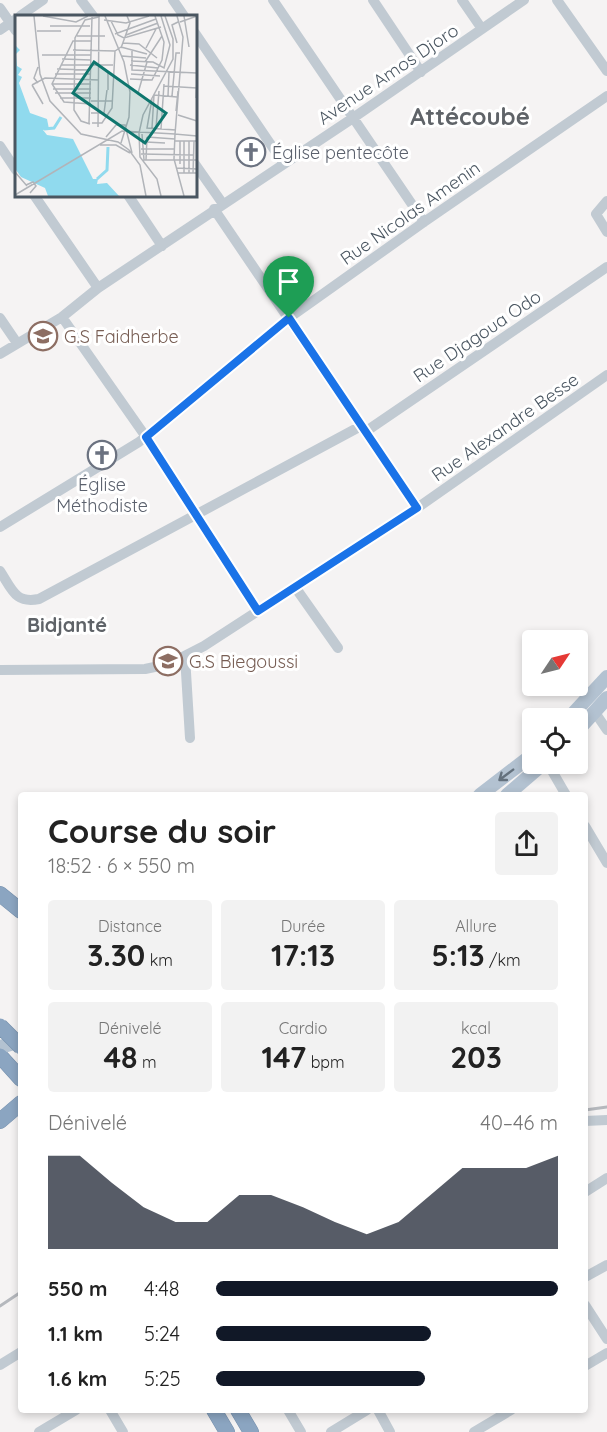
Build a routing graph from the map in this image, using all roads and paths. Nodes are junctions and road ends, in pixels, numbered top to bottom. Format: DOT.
graph roads {
  1 [pos="43,0"];
  2 [pos="81,0"];
  3 [pos="172,0"];
  4 [pos="273,0"];
  5 [pos="373,0"];
  6 [pos="462,0"];
  7 [pos="525,0"];
  8 [pos="556,0"];
  9 [pos="0,8"];
  10 [pos="25,15"];
  11 [pos="92,15"];
  12 [pos="183,15"];
  13 [pos="15,21"];
  14 [pos="15,22"];
  15 [pos="482,29"];
  16 [pos="0,30"];
  17 [pos="196,34"];
  18 [pos="607,71"];
  19 [pos="421,72"];
  20 [pos="607,96"];
  21 [pos="353,118"];
  22 [pos="0,146"];
  23 [pos="284,164"];
  24 [pos="196,166"];
  25 [pos="15,168"];
  26 [pos="35,196"];
  27 [pos="129,196"];
  28 [pos="607,201"];
  29 [pos="218,207"];
  30 [pos="423,222"];
  31 [pos="607,232"];
  32 [pos="162,246"];
  33 [pos="607,267"];
  34 [pos="98,288"];
  35 [pos="62,317"];
  36 [pos="0,318"];
  37 [pos="289,318"];
  38 [pos="16,343"];
  39 [pos="0,354"];
  40 [pos="607,375"];
  41 [pos="363,429"];
  42 [pos="146,437"];
  43 [pos="417,508"];
  44 [pos="196,515"];
  45 [pos="0,527"];
  46 [pos="0,571"];
  47 [pos="295,587"];
  48 [pos="258,611"];
  49 [pos="338,648"];
  50 [pos="185,656"];
  51 [pos="0,670"];
  52 [pos="607,677"];
  53 [pos="607,698"];
  54 [pos="578,708"];
  55 [pos="594,711"];
  56 [pos="588,718"];
  57 [pos="607,730"];
  58 [pos="190,738"];
  59 [pos="522,763"];
  60 [pos="531,774"];
  61 [pos="554,774"];
  62 [pos="484,792"];
  63 [pos="510,792"];
  64 [pos="564,792"];
  65 [pos="588,831"];
  66 [pos="607,863"];
  67 [pos="0,894"];
  68 [pos="18,908"];
  69 [pos="0,1026"];
  70 [pos="18,1030"];
  71 [pos="0,1035"];
  72 [pos="18,1042"];
  73 [pos="18,1044"];
  74 [pos="0,1047"];
  75 [pos="0,1056"];
  76 [pos="18,1076"];
  77 [pos="18,1106"];
  78 [pos="2,1120"];
  79 [pos="607,1120"];
  80 [pos="588,1121"];
  81 [pos="607,1178"];
  82 [pos="588,1189"];
  83 [pos="607,1264"];
  84 [pos="588,1275"];
  85 [pos="588,1310"];
  86 [pos="607,1339"];
  87 [pos="607,1353"];
  88 [pos="18,1354"];
  89 [pos="588,1364"];
  90 [pos="0,1365"];
  91 [pos="71,1413"];
  92 [pos="112,1413"];
  93 [pos="216,1413"];
  94 [pos="240,1413"];
  95 [pos="290,1413"];
  96 [pos="362,1413"];
  97 [pos="380,1413"];
  98 [pos="506,1413"];
  99 [pos="39,1432"];
  100 [pos="123,1432"];
  101 [pos="226,1432"];
  102 [pos="251,1432"];
  103 [pos="301,1432"];
  104 [pos="331,1432"];
  105 [pos="390,1432"];
  106 [pos="474,1432"];
  1 -- 10 [label="street"];
  2 -- 11 [label="street"];
  3 -- 12 [label="street"];
  4 -- 21 [label="street"];
  5 -- 19 [label="street"];
  6 -- 15 [label="street"];
  7 -- 15 [label="street, Avenue Amos Djoro"];
  8 -- 18 [label="street"];
  9 -- 13 [label="street"];
  14 -- 16 [label="street"];
  15 -- 19 [label="street, Avenue Amos Djoro"];
  17 -- 23 [label="street"];
  19 -- 21 [label="street, Avenue Amos Djoro"];
  20 -- 30 [label="street, Rue Nicolas Amenin"];
  21 -- 23 [label="street, Avenue Amos Djoro"];
  21 -- 30 [label="street"];
  22 -- 25 [label="street"];
  23 -- 29 [label="street, Avenue Amos Djoro"];
  24 -- 29 [label="street"];
  26 -- 34 [label="street"];
  27 -- 32 [label="street"];
  28 -- 31 [label="street"];
  29 -- 32 [label="street, Avenue Amos Djoro"];
  29 -- 37 [label="street"];
  30 -- 37 [label="street, Rue Nicolas Amenin"];
  32 -- 34 [label="street, Avenue Amos Djoro"];
  33 -- 41 [label="street, Rue Djagoua Odo"];
  34 -- 35 [label="street, Avenue Amos Djoro"];
  35 -- 38 [label="street, Avenue Amos Djoro"];
  35 -- 42 [label="street"];
  36 -- 38 [label="street"];
  37 -- 41 [label="street"];
  37 -- 42 [label="street, Rue Nicolas Amenin"];
  38 -- 39 [label="street, Avenue Amos Djoro"];
  40 -- 43 [label="street, Rue Alexandre Besse"];
  41 -- 43 [label="street"];
  41 -- 44 [label="street, Rue Djagoua Odo"];
  42 -- 44 [label="street"];
  42 -- 45 [label="street, Rue Nicolas Amenin"];
  43 -- 47 [label="street, Rue Alexandre Besse"];
  44 -- 46 [label="street, Rue Djagoua Odo"];
  44 -- 48 [label="street"];
  47 -- 48 [label="street, Rue Alexandre Besse"];
  47 -- 49 [label="street"];
  48 -- 50 [label="street, Rue Alexandre Besse"];
  50 -- 51 [label="street, Rue Alexandre Besse"];
  50 -- 58 [label="street"];
  52 -- 54 [label="main road"];
  53 -- 55 [label="main road"];
  55 -- 56 [label="main road"];
  55 -- 57 [label="street"];
  59 -- 62 [label="main road, one-way"];
  60 -- 63 [label="main road"];
  61 -- 64 [label="street"];
  65 -- 66 [label="street"];
  67 -- 68 [label="highway"];
  69 -- 73 [label="highway, bridge"];
  70 -- 71 [label="main road"];
  72 -- 74 [label="main road"];
  75 -- 76 [label="highway"];
  77 -- 78 [label="highway"];
  79 -- 80 [label="street"];
  81 -- 82 [label="street"];
  83 -- 84 [label="street"];
  85 -- 86 [label="street"];
  87 -- 89 [label="street"];
  88 -- 90 [label="street"];
  91 -- 99 [label="street"];
  92 -- 100 [label="street"];
  93 -- 101 [label="highway"];
  94 -- 102 [label="highway"];
  95 -- 103 [label="street"];
  96 -- 104 [label="street"];
  97 -- 105 [label="street"];
  98 -- 106 [label="street"];
}
